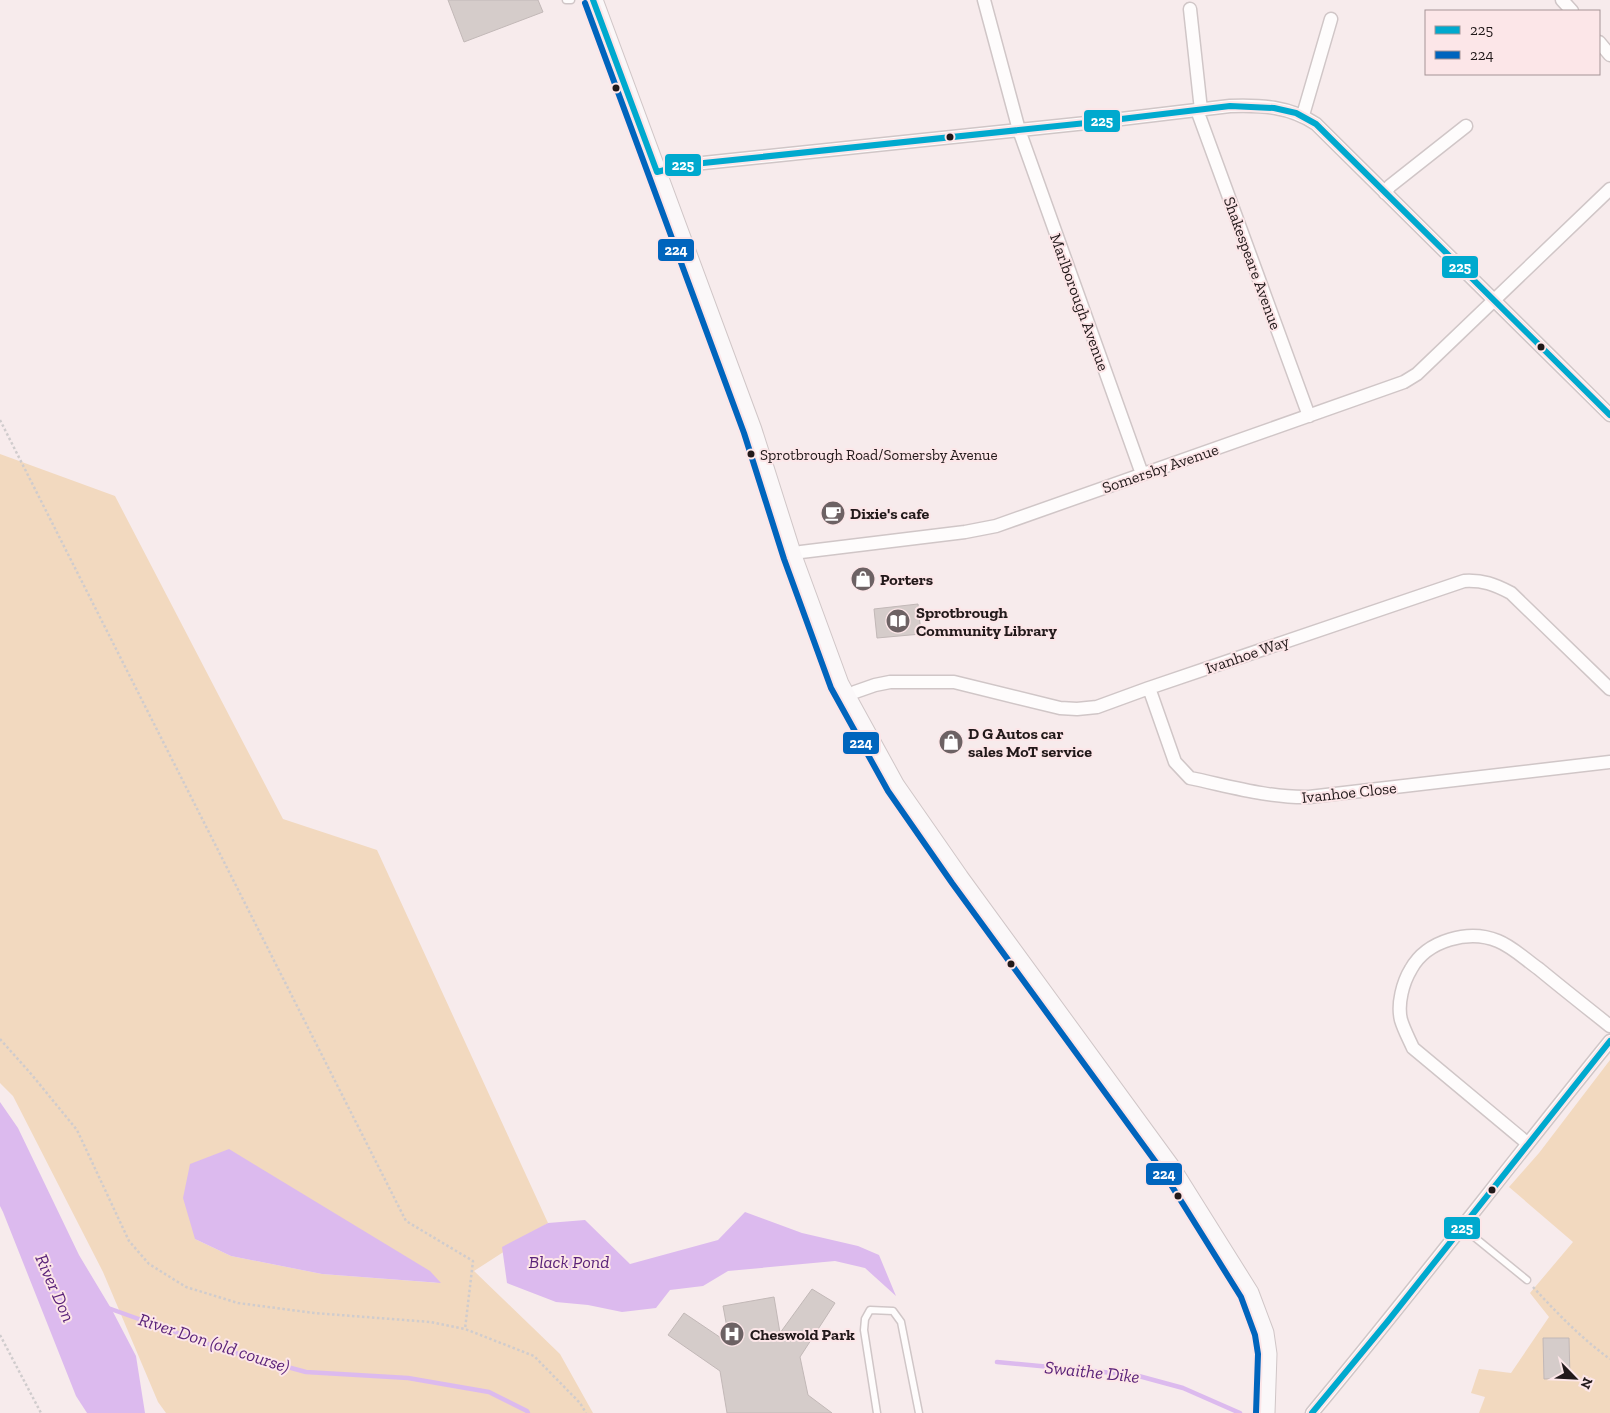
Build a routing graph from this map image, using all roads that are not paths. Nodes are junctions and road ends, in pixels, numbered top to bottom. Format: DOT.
graph roads {
  1 [pos="566,0"];
  2 [pos="571,0"];
  3 [pos="593,0"];
  4 [pos="984,0"];
  5 [pos="1562,0"];
  6 [pos="1190,9"];
  7 [pos="1571,10"];
  8 [pos="1332,19"];
  9 [pos="1600,43"];
  10 [pos="1610,55"];
  11 [pos="1199,110"];
  12 [pos="1304,115"];
  13 [pos="1466,126"];
  14 [pos="1019,130"];
  15 [pos="657,172"];
  16 [pos="1610,189"];
  17 [pos="1385,193"];
  18 [pos="1493,301"];
  19 [pos="1610,415"];
  20 [pos="1309,416"];
  21 [pos="1142,474"];
  22 [pos="792,556"];
  23 [pos="1149,688"];
  24 [pos="1610,689"];
  25 [pos="846,697"];
  26 [pos="1610,762"];
  27 [pos="1610,1026"];
  28 [pos="1610,1041"];
  29 [pos="1527,1143"];
  30 [pos="1462,1227"];
  31 [pos="1527,1280"];
  32 [pos="877,1413"];
  33 [pos="919,1413"];
  34 [pos="1265,1413"];
  35 [pos="1312,1413"];
  1 -- 2 [label="lane"];
  3 -- 15 [label="street"];
  4 -- 14 [label="street, Marlborough Avenue"];
  5 -- 7 [label="street"];
  6 -- 11 [label="street, Shakespeare Avenue"];
  8 -- 12 [label="street"];
  9 -- 10 [label="street"];
  11 -- 12 [label="street"];
  11 -- 14 [label="street"];
  11 -- 20 [label="street, Shakespeare Avenue"];
  12 -- 17 [label="street"];
  13 -- 17 [label="street"];
  14 -- 15 [label="street"];
  14 -- 21 [label="street, Marlborough Avenue"];
  15 -- 22 [label="street"];
  16 -- 18 [label="street, Somersby Avenue"];
  17 -- 18 [label="street"];
  18 -- 19 [label="street"];
  18 -- 20 [label="street, Somersby Avenue"];
  20 -- 21 [label="street, Somersby Avenue"];
  21 -- 22 [label="street, Somersby Avenue"];
  22 -- 25 [label="street"];
  23 -- 24 [label="street, Ivanhoe Way"];
  23 -- 25 [label="street, Ivanhoe Way"];
  23 -- 26 [label="street, Ivanhoe Close"];
  25 -- 34 [label="street"];
  27 -- 29 [label="street"];
  28 -- 29 [label="street"];
  29 -- 30 [label="street"];
  30 -- 31 [label="lane"];
  30 -- 35 [label="street"];
  32 -- 33 [label="lane"];
}
